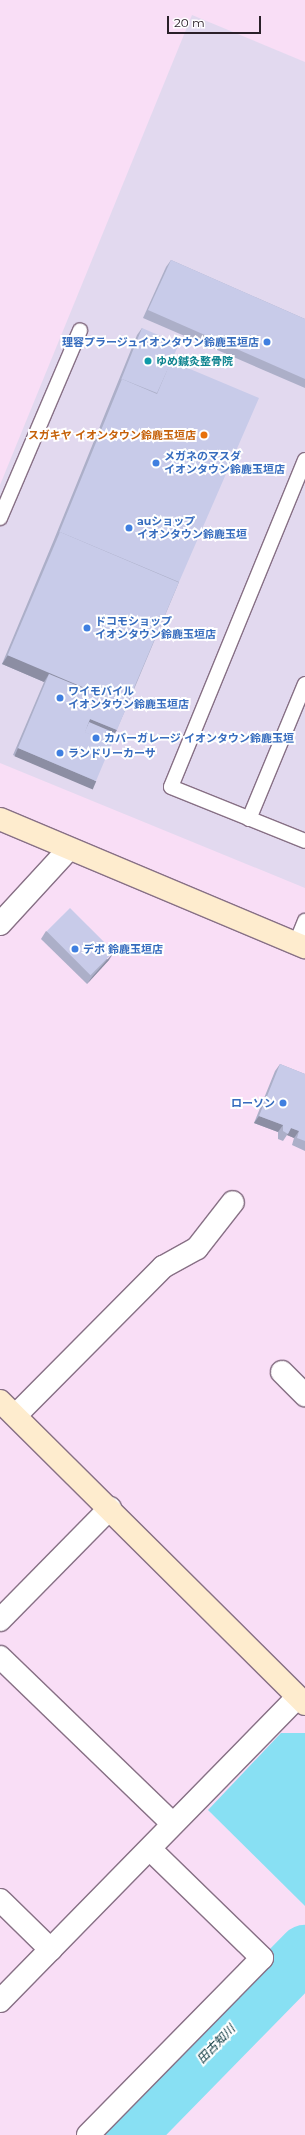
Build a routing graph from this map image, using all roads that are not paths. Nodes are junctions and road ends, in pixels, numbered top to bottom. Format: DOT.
graph roads {
  1 [pos="80,330"];
  2 [pos="305,460"];
  3 [pos="0,518"];
  4 [pos="305,684"];
  5 [pos="249,818"];
  6 [pos="0,819"];
  7 [pos="305,841"];
  8 [pos="69,849"];
  9 [pos="305,921"];
  10 [pos="0,924"];
  11 [pos="300,945"];
  12 [pos="233,1202"];
  13 [pos="282,1372"];
  14 [pos="305,1394"];
  15 [pos="0,1401"];
  16 [pos="16,1416"];
  17 [pos="110,1508"];
  18 [pos="0,1620"];
  19 [pos="0,1657"];
  20 [pos="302,1701"];
  21 [pos="173,1824"];
  22 [pos="150,1849"];
  23 [pos="0,1900"];
  24 [pos="51,1950"];
  25 [pos="0,2001"];
  26 [pos="88,2135"];
  1 -- 3 [label="lane"];
  2 -- 5 [label="lane"];
  4 -- 5 [label="lane"];
  5 -- 7 [label="lane"];
  6 -- 8 [label="street"];
  8 -- 10 [label="street"];
  8 -- 11 [label="street"];
  9 -- 11 [label="lane"];
  12 -- 16 [label="street"];
  13 -- 14 [label="street"];
  15 -- 16 [label="street"];
  16 -- 17 [label="street"];
  17 -- 18 [label="street"];
  17 -- 20 [label="street"];
  19 -- 21 [label="street"];
  20 -- 21 [label="street"];
  21 -- 22 [label="street"];
  22 -- 24 [label="street"];
  22 -- 26 [label="street"];
  23 -- 24 [label="street"];
  24 -- 25 [label="street"];
}
